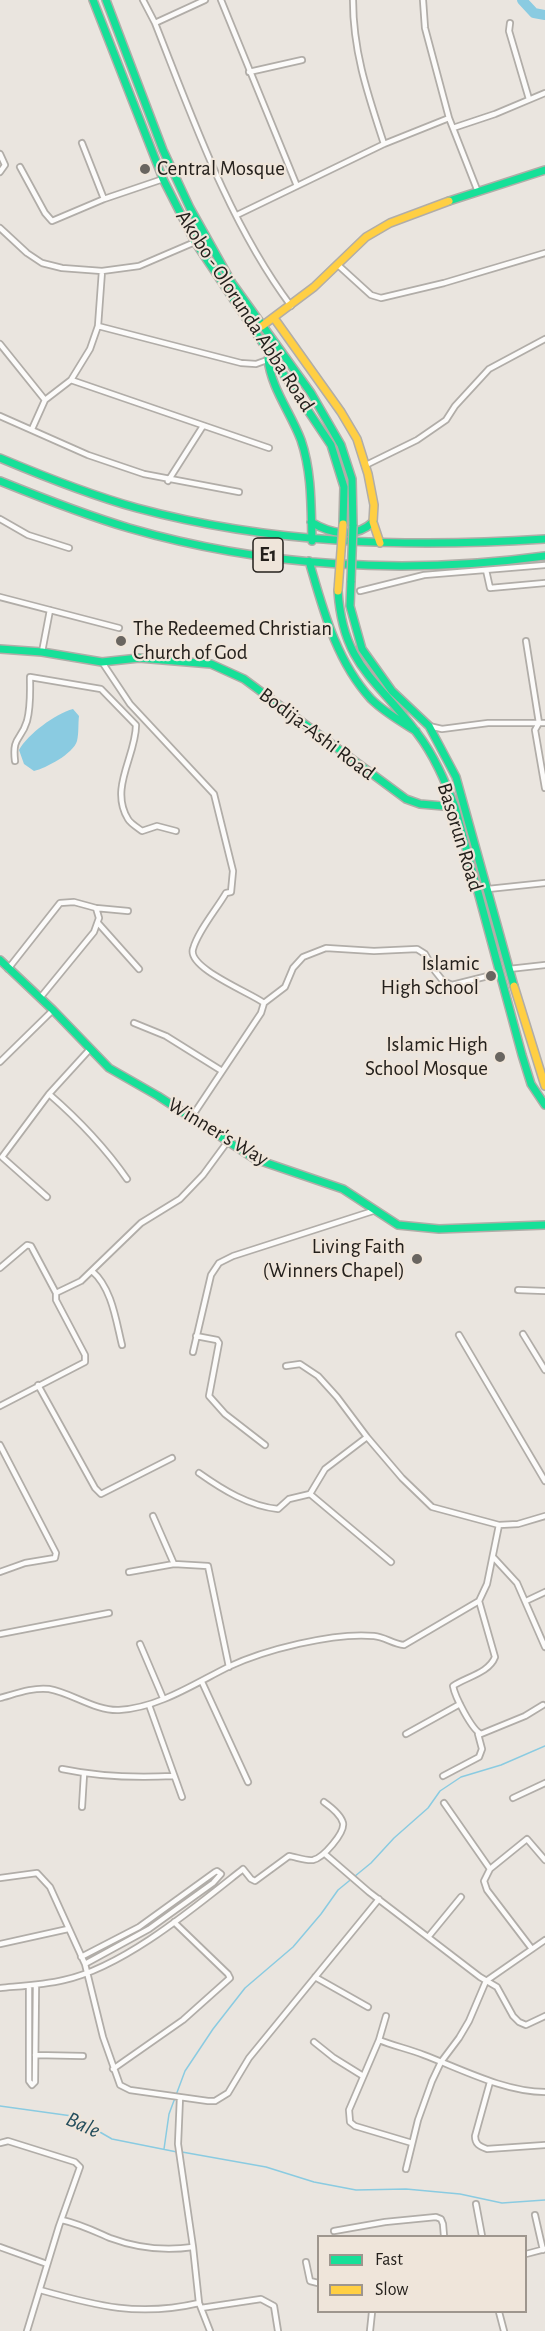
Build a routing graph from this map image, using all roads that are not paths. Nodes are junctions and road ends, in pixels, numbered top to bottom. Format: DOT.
graph roads {
  1 [pos="93,0"];
  2 [pos="106,0"];
  3 [pos="143,0"];
  4 [pos="205,0"];
  5 [pos="221,0"];
  6 [pos="353,0"];
  7 [pos="423,0"];
  8 [pos="155,23"];
  9 [pos="510,23"];
  10 [pos="302,60"];
  11 [pos="249,72"];
  12 [pos="545,93"];
  13 [pos="529,99"];
  14 [pos="449,118"];
  15 [pos="453,128"];
  16 [pos="82,143"];
  17 [pos="384,144"];
  18 [pos="0,154"];
  19 [pos="20,167"];
  20 [pos="545,170"];
  21 [pos="0,172"];
  22 [pos="163,178"];
  23 [pos="297,186"];
  24 [pos="180,187"];
  25 [pos="169,192"];
  26 [pos="478,192"];
  27 [pos="104,199"];
  28 [pos="237,215"];
  29 [pos="0,228"];
  30 [pos="195,242"];
  31 [pos="545,253"];
  32 [pos="338,265"];
  33 [pos="102,271"];
  34 [pos="291,306"];
  35 [pos="274,318"];
  36 [pos="98,326"];
  37 [pos="262,326"];
  38 [pos="545,339"];
  39 [pos="0,344"];
  40 [pos="268,349"];
  41 [pos="268,359"];
  42 [pos="71,380"];
  43 [pos="45,400"];
  44 [pos="0,416"];
  45 [pos="203,426"];
  46 [pos="32,429"];
  47 [pos="269,448"];
  48 [pos="0,458"];
  49 [pos="365,465"];
  50 [pos="0,481"];
  51 [pos="168,481"];
  52 [pos="239,492"];
  53 [pos="0,519"];
  54 [pos="311,522"];
  55 [pos="373,522"];
  56 [pos="353,526"];
  57 [pos="545,539"];
  58 [pos="312,541"];
  59 [pos="380,543"];
  60 [pos="69,548"];
  61 [pos="545,556"];
  62 [pos="309,561"];
  63 [pos="545,565"];
  64 [pos="486,570"];
  65 [pos="545,583"];
  66 [pos="338,591"];
  67 [pos="360,591"];
  68 [pos="0,597"];
  69 [pos="50,610"];
  70 [pos="118,628"];
  71 [pos="526,641"];
  72 [pos="0,649"];
  73 [pos="42,652"];
  74 [pos="102,662"];
  75 [pos="538,723"];
  76 [pos="545,723"];
  77 [pos="429,726"];
  78 [pos="416,731"];
  79 [pos="15,761"];
  80 [pos="545,788"];
  81 [pos="455,807"];
  82 [pos="176,831"];
  83 [pos="545,884"];
  84 [pos="488,889"];
  85 [pos="96,908"];
  86 [pos="128,911"];
  87 [pos="98,923"];
  88 [pos="0,960"];
  89 [pos="545,965"];
  90 [pos="8,969"];
  91 [pos="140,969"];
  92 [pos="509,969"];
  93 [pos="500,972"];
  94 [pos="40,998"];
  95 [pos="264,1003"];
  96 [pos="53,1010"];
  97 [pos="134,1023"];
  98 [pos="90,1049"];
  99 [pos="533,1052"];
  100 [pos="522,1055"];
  101 [pos="0,1062"];
  102 [pos="222,1071"];
  103 [pos="544,1082"];
  104 [pos="49,1094"];
  105 [pos="545,1105"];
  106 [pos="191,1118"];
  107 [pos="228,1141"];
  108 [pos="1,1158"];
  109 [pos="127,1179"];
  110 [pos="46,1197"];
  111 [pos="373,1211"];
  112 [pos="545,1225"];
  113 [pos="0,1268"];
  114 [pos="92,1271"];
  115 [pos="518,1290"];
  116 [pos="545,1291"];
  117 [pos="56,1293"];
  118 [pos="523,1334"];
  119 [pos="459,1335"];
  120 [pos="196,1336"];
  121 [pos="122,1345"];
  122 [pos="193,1352"];
  123 [pos="286,1366"];
  124 [pos="545,1370"];
  125 [pos="38,1385"];
  126 [pos="0,1406"];
  127 [pos="367,1437"];
  128 [pos="0,1445"];
  129 [pos="265,1445"];
  130 [pos="172,1458"];
  131 [pos="199,1473"];
  132 [pos="545,1481"];
  133 [pos="310,1494"];
  134 [pos="153,1516"];
  135 [pos="545,1516"];
  136 [pos="499,1525"];
  137 [pos="494,1558"];
  138 [pos="391,1562"];
  139 [pos="174,1564"];
  140 [pos="0,1572"];
  141 [pos="129,1572"];
  142 [pos="545,1592"];
  143 [pos="479,1601"];
  144 [pos="526,1601"];
  145 [pos="109,1613"];
  146 [pos="0,1634"];
  147 [pos="140,1644"];
  148 [pos="545,1647"];
  149 [pos="229,1667"];
  150 [pos="202,1682"];
  151 [pos="0,1698"];
  152 [pos="163,1698"];
  153 [pos="460,1704"];
  154 [pos="149,1705"];
  155 [pos="543,1705"];
  156 [pos="406,1734"];
  157 [pos="478,1734"];
  158 [pos="62,1769"];
  159 [pos="84,1774"];
  160 [pos="173,1776"];
  161 [pos="443,1776"];
  162 [pos="248,1782"];
  163 [pos="545,1783"];
  164 [pos="182,1797"];
  165 [pos="513,1798"];
  166 [pos="324,1802"];
  167 [pos="444,1803"];
  168 [pos="82,1807"];
  169 [pos="325,1854"];
  170 [pos="545,1860"];
  171 [pos="490,1869"];
  172 [pos="0,1878"];
  173 [pos="461,1897"];
  174 [pos="379,1899"];
  175 [pos="174,1922"];
  176 [pos="68,1929"];
  177 [pos="429,1936"];
  178 [pos="545,1940"];
  179 [pos="0,1944"];
  180 [pos="532,1949"];
  181 [pos="81,1957"];
  182 [pos="85,1964"];
  183 [pos="87,1973"];
  184 [pos="315,1977"];
  185 [pos="486,1981"];
  186 [pos="36,1985"];
  187 [pos="29,1986"];
  188 [pos="0,1988"];
  189 [pos="368,2007"];
  190 [pos="386,2016"];
  191 [pos="545,2016"];
  192 [pos="379,2040"];
  193 [pos="314,2042"];
  194 [pos="29,2055"];
  195 [pos="36,2055"];
  196 [pos="83,2056"];
  197 [pos="441,2062"];
  198 [pos="113,2069"];
  199 [pos="363,2076"];
  200 [pos="490,2082"];
  201 [pos="545,2092"];
  202 [pos="177,2097"];
  203 [pos="0,2143"];
  204 [pos="412,2143"];
  205 [pos="545,2145"];
  206 [pos="406,2169"];
  207 [pos="476,2204"];
  208 [pos="535,2215"];
  209 [pos="62,2220"];
  210 [pos="334,2230"];
  211 [pos="444,2235"];
  212 [pos="482,2235"];
  213 [pos="0,2247"];
  214 [pos="193,2247"];
  215 [pos="544,2249"];
  216 [pos="527,2253"];
  217 [pos="306,2262"];
  218 [pos="47,2264"];
  219 [pos="317,2283"];
  220 [pos="40,2290"];
  221 [pos="200,2306"];
  222 [pos="372,2313"];
  223 [pos="499,2313"];
  224 [pos="27,2331"];
  225 [pos="210,2331"];
  226 [pos="278,2331"];
  227 [pos="370,2331"];
  228 [pos="504,2331"];
  1 -- 22 [label="main road, Akobo - Olorunda Abba Road"];
  2 -- 24 [label="main road, Akobo - Olorunda Abba Road"];
  3 -- 8 [label="street"];
  4 -- 8 [label="street"];
  5 -- 11 [label="street"];
  6 -- 17 [label="street"];
  7 -- 14 [label="street"];
  8 -- 28 [label="street"];
  9 -- 13 [label="street"];
  10 -- 11 [label="street"];
  11 -- 23 [label="street"];
  12 -- 13 [label="street"];
  13 -- 15 [label="street"];
  14 -- 15 [label="street"];
  14 -- 17 [label="street"];
  15 -- 26 [label="street"];
  16 -- 27 [label="street"];
  17 -- 23 [label="street"];
  18 -- 21 [label="street"];
  19 -- 27 [label="street"];
  20 -- 26 [label="main road"];
  22 -- 25 [label="main road, Akobo - Olorunda Abba Road"];
  22 -- 27 [label="street"];
  23 -- 28 [label="street"];
  24 -- 25 [label="main road"];
  24 -- 37 [label="main road, Akobo - Olorunda Abba Road"];
  25 -- 30 [label="main road, Akobo - Olorunda Abba Road"];
  26 -- 32 [label="main road"];
  28 -- 34 [label="street"];
  29 -- 33 [label="street"];
  30 -- 33 [label="street"];
  30 -- 40 [label="main road, Akobo - Olorunda Abba Road"];
  31 -- 32 [label="street"];
  32 -- 34 [label="main road"];
  33 -- 36 [label="street"];
  34 -- 35 [label="main road"];
  35 -- 37 [label="main road"];
  35 -- 49 [label="main road"];
  36 -- 41 [label="street"];
  36 -- 42 [label="street"];
  37 -- 56 [label="main road, Akobo - Olorunda Abba Road"];
  38 -- 49 [label="street"];
  39 -- 43 [label="street"];
  40 -- 41 [label="street"];
  40 -- 66 [label="main road, Akobo - Olorunda Abba Road, bridge"];
  41 -- 54 [label="main road"];
  42 -- 43 [label="street"];
  42 -- 45 [label="street"];
  43 -- 46 [label="street"];
  44 -- 46 [label="street"];
  45 -- 47 [label="street"];
  45 -- 51 [label="street"];
  46 -- 51 [label="street"];
  48 -- 58 [label="main road, E1"];
  49 -- 55 [label="main road"];
  50 -- 62 [label="main road, E1"];
  51 -- 52 [label="street"];
  53 -- 60 [label="street"];
  54 -- 55 [label="main road"];
  54 -- 58 [label="main road"];
  55 -- 59 [label="main road"];
  56 -- 77 [label="main road, Basorun Road, bridge"];
  57 -- 59 [label="main road, E1"];
  58 -- 59 [label="main road, E1"];
  61 -- 62 [label="main road, E1"];
  62 -- 78 [label="main road"];
  63 -- 64 [label="street"];
  64 -- 65 [label="street"];
  64 -- 67 [label="street"];
  66 -- 78 [label="main road, Basorun Road"];
  68 -- 69 [label="street"];
  69 -- 70 [label="street"];
  69 -- 73 [label="street"];
  71 -- 75 [label="street"];
  72 -- 73 [label="main road, Bodija-Ashi Road"];
  73 -- 74 [label="main road, Bodija-Ashi Road"];
  74 -- 81 [label="main road, Bodija-Ashi Road"];
  74 -- 95 [label="street"];
  75 -- 76 [label="street"];
  75 -- 77 [label="street"];
  75 -- 80 [label="street"];
  77 -- 84 [label="main road, Basorun Road"];
  78 -- 81 [label="main road, Basorun Road"];
  79 -- 82 [label="street"];
  81 -- 93 [label="main road, Basorun Road"];
  83 -- 84 [label="street"];
  84 -- 92 [label="main road, Basorun Road"];
  85 -- 86 [label="street"];
  85 -- 87 [label="street"];
  85 -- 90 [label="street"];
  87 -- 91 [label="street"];
  87 -- 94 [label="street"];
  88 -- 90 [label="main road, Winner's Way"];
  89 -- 92 [label="street"];
  90 -- 94 [label="main road, Winner's Way"];
  92 -- 99 [label="main road, Basorun Road"];
  93 -- 95 [label="street"];
  93 -- 100 [label="main road, Basorun Road"];
  94 -- 96 [label="main road, Winner's Way"];
  95 -- 102 [label="street"];
  96 -- 98 [label="main road, Winner's Way"];
  96 -- 101 [label="street"];
  97 -- 102 [label="street"];
  98 -- 104 [label="street"];
  98 -- 106 [label="main road, Winner's Way"];
  99 -- 100 [label="main road"];
  99 -- 103 [label="main road, Basorun Road"];
  100 -- 105 [label="main road, Basorun Road"];
  102 -- 106 [label="street"];
  104 -- 108 [label="street"];
  104 -- 109 [label="street"];
  106 -- 107 [label="main road, Winner's Way"];
  107 -- 111 [label="main road, Winner's Way"];
  107 -- 114 [label="street"];
  108 -- 110 [label="street"];
  111 -- 112 [label="main road, Winner's Way"];
  111 -- 120 [label="street"];
  113 -- 117 [label="street"];
  114 -- 117 [label="street"];
  114 -- 121 [label="street"];
  115 -- 116 [label="street"];
  117 -- 125 [label="street"];
  118 -- 124 [label="street"];
  119 -- 132 [label="street"];
  120 -- 122 [label="street"];
  120 -- 129 [label="street"];
  123 -- 127 [label="street"];
  125 -- 126 [label="street"];
  125 -- 130 [label="street"];
  127 -- 133 [label="street"];
  127 -- 136 [label="street"];
  128 -- 140 [label="street"];
  131 -- 133 [label="street"];
  133 -- 138 [label="street"];
  134 -- 139 [label="street"];
  135 -- 136 [label="street"];
  136 -- 137 [label="street"];
  137 -- 143 [label="street"];
  137 -- 144 [label="street"];
  139 -- 141 [label="street"];
  139 -- 149 [label="street"];
  142 -- 144 [label="street"];
  143 -- 149 [label="street"];
  143 -- 153 [label="street"];
  144 -- 148 [label="street"];
  145 -- 146 [label="street"];
  147 -- 152 [label="street"];
  149 -- 150 [label="street"];
  150 -- 152 [label="street"];
  150 -- 162 [label="street"];
  151 -- 154 [label="street"];
  152 -- 154 [label="street"];
  153 -- 156 [label="street"];
  153 -- 157 [label="street"];
  154 -- 160 [label="street"];
  155 -- 157 [label="street"];
  157 -- 161 [label="street"];
  158 -- 159 [label="street"];
  159 -- 160 [label="street"];
  159 -- 168 [label="street"];
  160 -- 164 [label="street"];
  163 -- 165 [label="street"];
  166 -- 169 [label="street"];
  167 -- 171 [label="street"];
  169 -- 174 [label="street"];
  169 -- 175 [label="street"];
  170 -- 171 [label="street"];
  171 -- 180 [label="street"];
  172 -- 176 [label="street"];
  173 -- 177 [label="street"];
  174 -- 177 [label="street"];
  174 -- 184 [label="street"];
  175 -- 183 [label="street"];
  175 -- 198 [label="street"];
  176 -- 179 [label="street"];
  176 -- 181 [label="street"];
  177 -- 185 [label="street"];
  178 -- 180 [label="street"];
  180 -- 185 [label="street"];
  181 -- 182 [label="street"];
  181 -- 182 [label="street"];
  182 -- 183 [label="street"];
  183 -- 186 [label="street"];
  183 -- 198 [label="street"];
  184 -- 189 [label="street"];
  184 -- 202 [label="street"];
  185 -- 191 [label="street"];
  185 -- 197 [label="street"];
  186 -- 187 [label="street"];
  186 -- 195 [label="street"];
  187 -- 188 [label="street"];
  187 -- 194 [label="street"];
  190 -- 192 [label="street"];
  192 -- 197 [label="street"];
  192 -- 199 [label="street"];
  193 -- 199 [label="street"];
  194 -- 195 [label="street"];
  194 -- 195 [label="street"];
  195 -- 196 [label="street"];
  197 -- 200 [label="street"];
  197 -- 204 [label="street"];
  198 -- 202 [label="street"];
  199 -- 204 [label="street"];
  200 -- 201 [label="street"];
  200 -- 205 [label="street"];
  202 -- 214 [label="street"];
  203 -- 209 [label="street"];
  204 -- 206 [label="street"];
  207 -- 212 [label="street"];
  208 -- 215 [label="street"];
  209 -- 214 [label="street"];
  209 -- 218 [label="street"];
  210 -- 211 [label="street"];
  213 -- 218 [label="street"];
  214 -- 221 [label="street"];
  215 -- 216 [label="street"];
  217 -- 219 [label="street"];
  218 -- 220 [label="street"];
  220 -- 221 [label="street"];
  220 -- 224 [label="street"];
  221 -- 225 [label="street"];
  221 -- 226 [label="street"];
  222 -- 227 [label="street"];
  223 -- 228 [label="street"];
}
